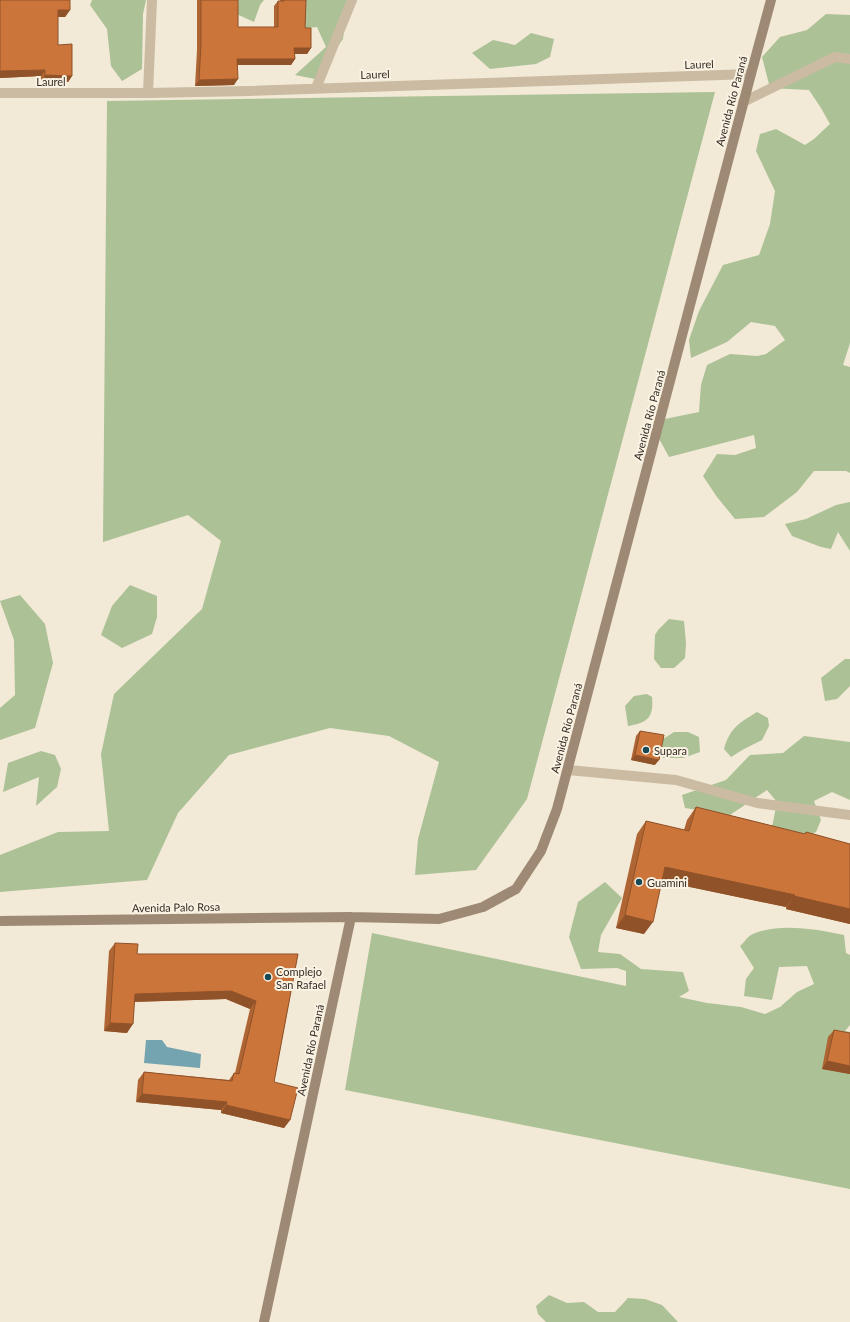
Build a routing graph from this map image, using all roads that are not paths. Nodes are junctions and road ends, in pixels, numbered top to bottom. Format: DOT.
graph roads {
  1 [pos="152,0"];
  2 [pos="352,0"];
  3 [pos="771,0"];
  4 [pos="850,59"];
  5 [pos="751,74"];
  6 [pos="316,88"];
  7 [pos="0,93"];
  8 [pos="148,93"];
  9 [pos="743,102"];
  10 [pos="568,770"];
  11 [pos="850,815"];
  12 [pos="351,917"];
  13 [pos="0,922"];
  14 [pos="264,1322"];
  1 -- 8 [label="street"];
  2 -- 6 [label="street"];
  3 -- 5 [label="main road, Avenida Río Paraná"];
  4 -- 9 [label="street"];
  5 -- 6 [label="street, Laurel"];
  5 -- 9 [label="main road, Avenida Río Paraná"];
  6 -- 8 [label="street, Laurel"];
  7 -- 8 [label="street, Laurel"];
  9 -- 10 [label="main road, Avenida Río Paraná"];
  10 -- 11 [label="street"];
  10 -- 12 [label="main road, Avenida Río Paraná"];
  12 -- 13 [label="main road, Avenida Palo Rosa"];
  12 -- 14 [label="main road, Avenida Río Paraná"];
}
